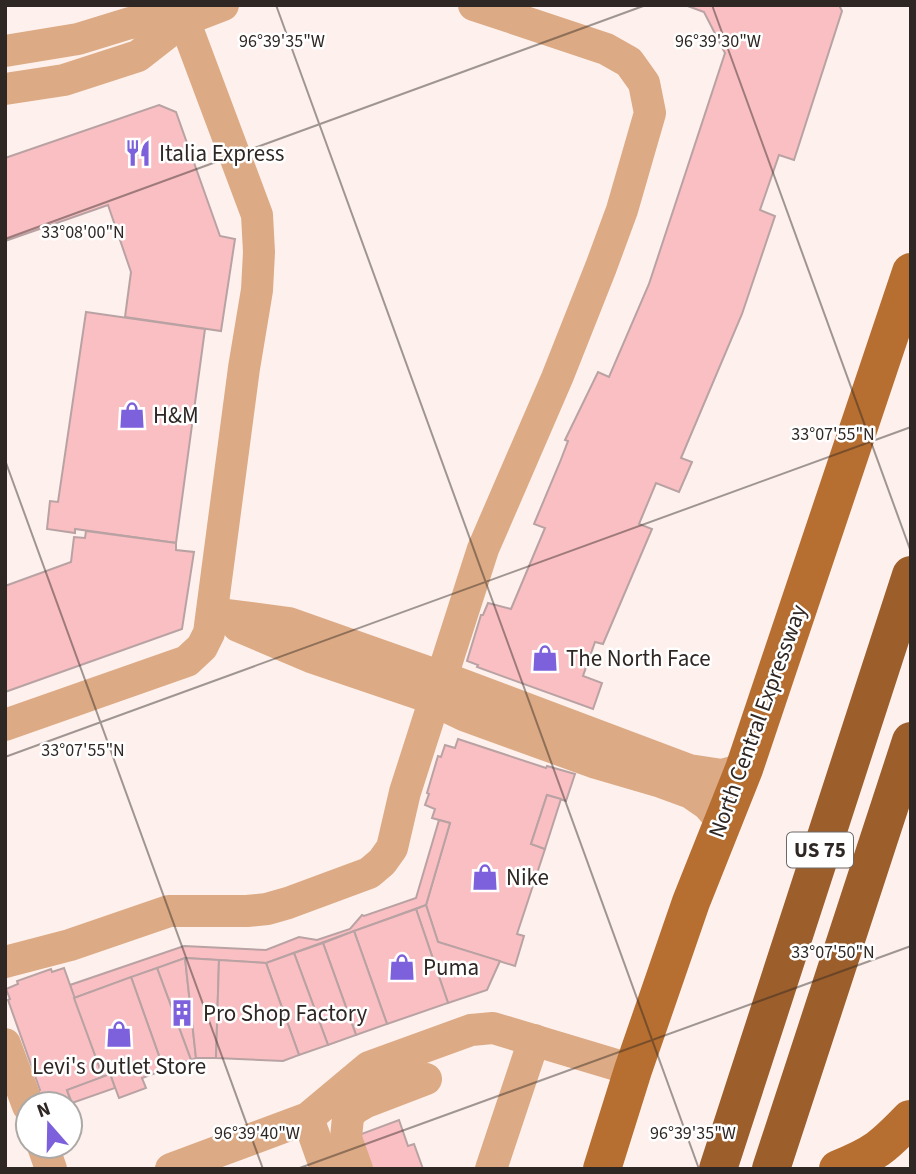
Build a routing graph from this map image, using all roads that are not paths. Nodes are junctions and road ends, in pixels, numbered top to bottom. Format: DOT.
graph roads {
  1 [pos="223,5"];
  2 [pos="474,5"];
  3 [pos="551,18"];
  4 [pos="184,20"];
  5 [pos="5,51"];
  6 [pos="5,89"];
  7 [pos="911,272"];
  8 [pos="911,575"];
  9 [pos="212,613"];
  10 [pos="439,689"];
  11 [pos="5,725"];
  12 [pos="911,741"];
  13 [pos="744,769"];
  14 [pos="722,821"];
  15 [pos="5,962"];
  16 [pos="534,1040"];
  17 [pos="5,1044"];
  18 [pos="633,1070"];
  19 [pos="426,1079"];
  20 [pos="22,1090"];
  21 [pos="308,1118"];
  22 [pos="911,1118"];
  23 [pos="610,1161"];
  24 [pos="171,1169"];
  25 [pos="326,1169"];
  26 [pos="357,1169"];
  27 [pos="491,1169"];
  28 [pos="718,1169"];
  29 [pos="771,1169"];
  30 [pos="838,1169"];
  31 [pos="897,1169"];
  1 -- 4 [label="lane"];
  2 -- 3 [label="lane"];
  3 -- 10 [label="lane"];
  4 -- 5 [label="lane"];
  4 -- 6 [label="lane"];
  4 -- 9 [label="lane"];
  7 -- 13 [label="main road, North Central Expressway"];
  8 -- 28 [label="highway, US 75"];
  9 -- 10 [label="lane"];
  9 -- 11 [label="lane"];
  10 -- 13 [label="lane"];
  10 -- 14 [label="lane"];
  10 -- 15 [label="lane"];
  12 -- 29 [label="highway, US 75"];
  13 -- 14 [label="main road, North Central Expressway"];
  14 -- 18 [label="main road, North Central Expressway"];
  16 -- 18 [label="lane"];
  16 -- 21 [label="lane"];
  16 -- 27 [label="lane"];
  17 -- 20 [label="lane"];
  18 -- 23 [label="main road, North Central Expressway"];
  19 -- 26 [label="lane"];
  21 -- 24 [label="lane"];
  21 -- 25 [label="lane"];
  22 -- 30 [label="main road"];
  22 -- 31 [label="main road"];
}
